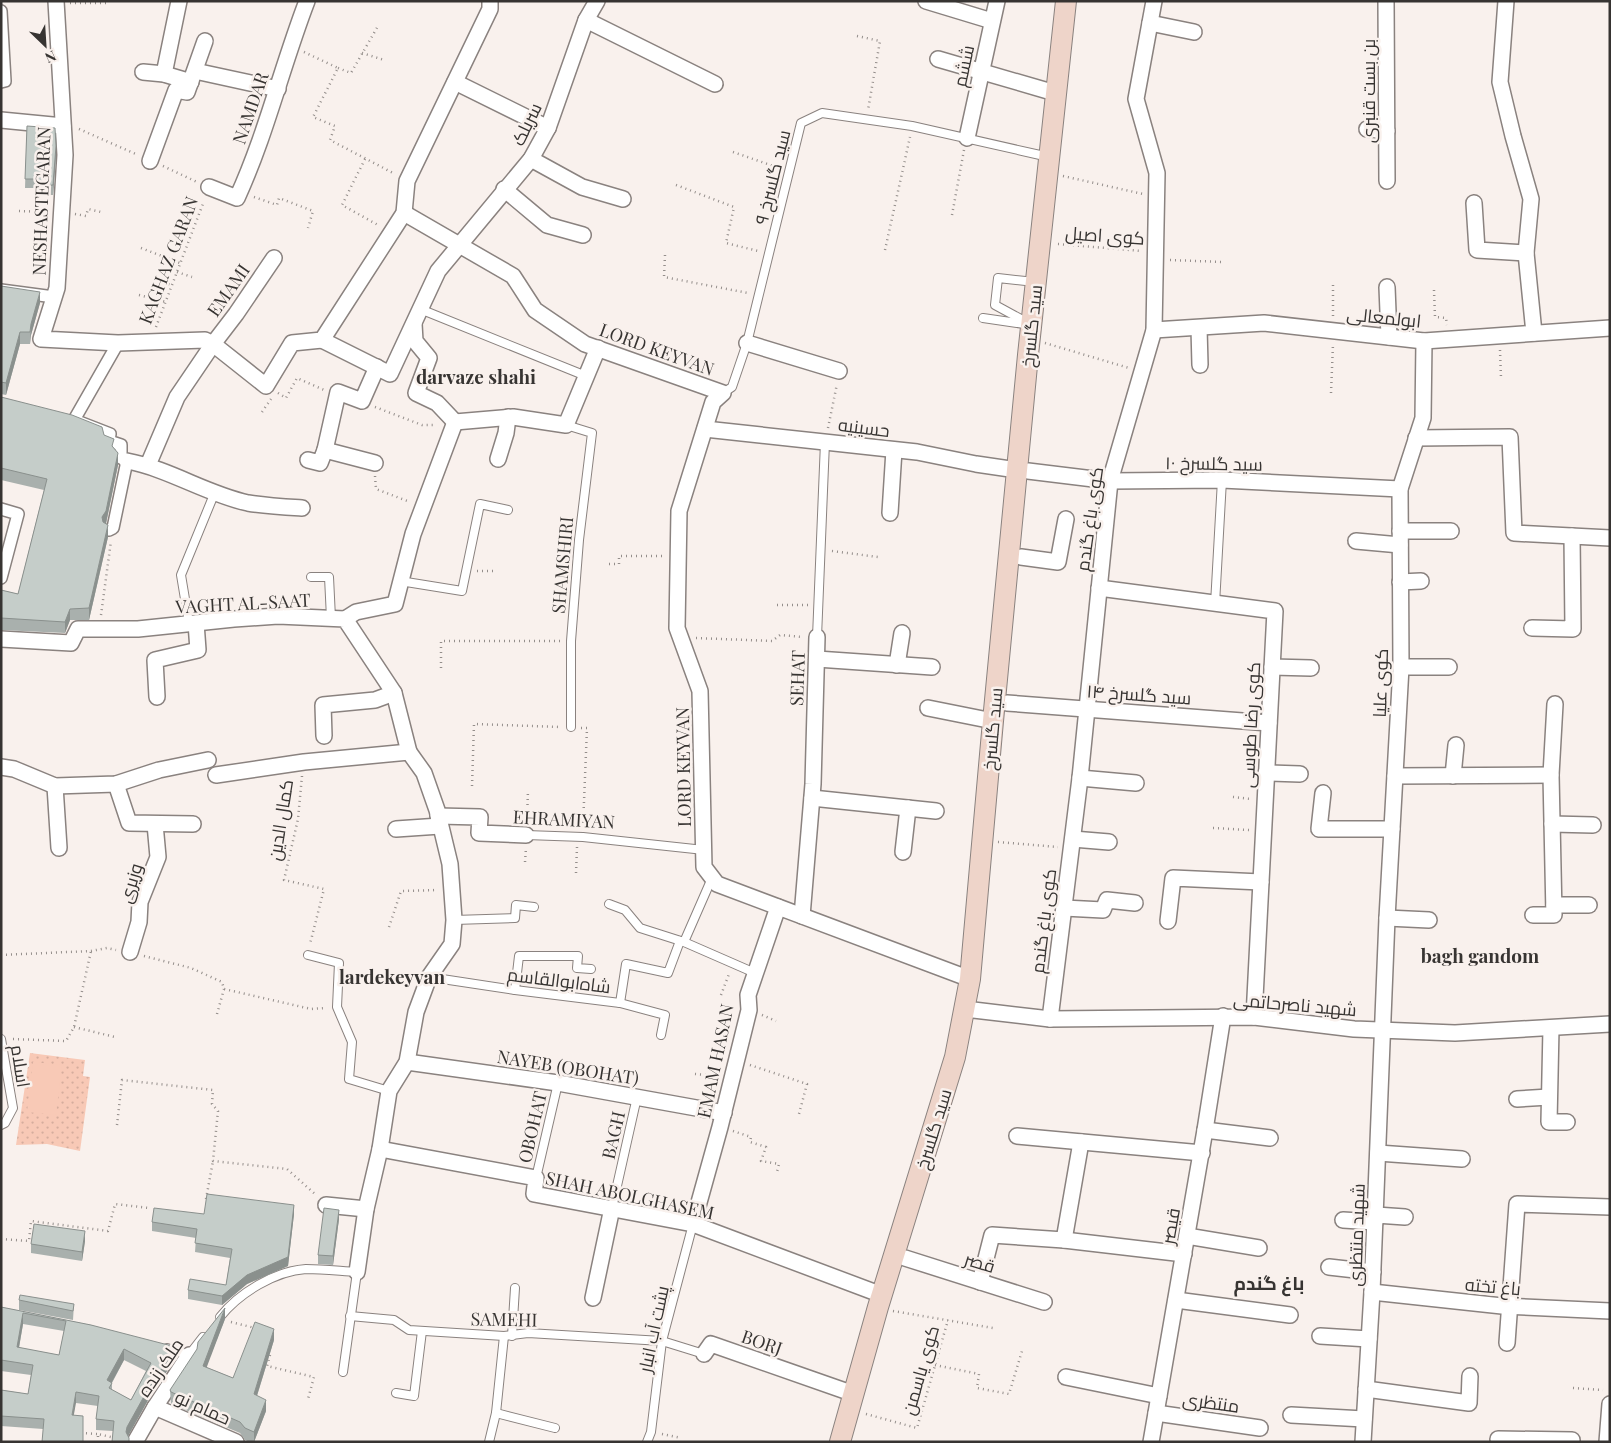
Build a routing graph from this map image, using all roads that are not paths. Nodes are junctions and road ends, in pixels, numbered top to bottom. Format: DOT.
graph roads {
  1 [pos="179,1"];
  2 [pos="307,1"];
  3 [pos="490,1"];
  4 [pos="597,1"];
  5 [pos="926,1"];
  6 [pos="997,1"];
  7 [pos="1066,1"];
  8 [pos="1078,1"];
  9 [pos="1154,1"];
  10 [pos="1386,1"];
  11 [pos="1506,1"];
  12 [pos="56,2"];
  13 [pos="1,11"];
  14 [pos="586,20"];
  15 [pos="992,21"];
  16 [pos="1150,23"];
  17 [pos="1194,32"];
  18 [pos="205,41"];
  19 [pos="938,59"];
  20 [pos="143,72"];
  21 [pos="981,72"];
  22 [pos="164,74"];
  23 [pos="193,77"];
  24 [pos="1,82"];
  25 [pos="455,82"];
  26 [pos="715,84"];
  27 [pos="278,89"];
  28 [pos="1055,93"];
  29 [pos="1,120"];
  30 [pos="63,126"];
  31 [pos="548,128"];
  32 [pos="1367,129"];
  33 [pos="1387,131"];
  34 [pos="967,138"];
  35 [pos="1049,157"];
  36 [pos="531,159"];
  37 [pos="150,161"];
  38 [pos="1387,182"];
  39 [pos="209,187"];
  40 [pos="504,189"];
  41 [pos="623,199"];
  42 [pos="1474,203"];
  43 [pos="404,213"];
  44 [pos="582,235"];
  45 [pos="458,245"];
  46 [pos="1526,253"];
  47 [pos="274,258"];
  48 [pos="1042,282"];
  49 [pos="1387,287"];
  50 [pos="1,290"];
  51 [pos="54,298"];
  52 [pos="417,315"];
  53 [pos="983,318"];
  54 [pos="1199,328"];
  55 [pos="1610,328"];
  56 [pos="1154,330"];
  57 [pos="1039,331"];
  58 [pos="1534,333"];
  59 [pos="1389,337"];
  60 [pos="322,340"];
  61 [pos="1424,341"];
  62 [pos="118,343"];
  63 [pos="747,343"];
  64 [pos="213,344"];
  65 [pos="598,348"];
  66 [pos="1200,364"];
  67 [pos="376,367"];
  68 [pos="839,371"];
  69 [pos="586,376"];
  70 [pos="723,393"];
  71 [pos="508,417"];
  72 [pos="455,422"];
  73 [pos="566,425"];
  74 [pos="705,429"];
  75 [pos="1416,438"];
  76 [pos="826,442"];
  77 [pos="325,450"];
  78 [pos="894,450"];
  79 [pos="498,459"];
  80 [pos="308,460"];
  81 [pos="127,461"];
  82 [pos="375,463"];
  83 [pos="148,465"];
  84 [pos="1023,471"];
  85 [pos="1222,480"];
  86 [pos="1110,481"];
  87 [pos="1400,489"];
  88 [pos="215,492"];
  89 [pos="302,508"];
  90 [pos="1,509"];
  91 [pos="508,510"];
  92 [pos="890,513"];
  93 [pos="1066,520"];
  94 [pos="111,529"];
  95 [pos="1451,531"];
  96 [pos="1572,536"];
  97 [pos="1400,538"];
  98 [pos="1610,538"];
  99 [pos="1356,541"];
  100 [pos="1021,557"];
  101 [pos="311,577"];
  102 [pos="1,578"];
  103 [pos="400,581"];
  104 [pos="1421,581"];
  105 [pos="1400,582"];
  106 [pos="1099,588"];
  107 [pos="1216,604"];
  108 [pos="338,618"];
  109 [pos="192,623"];
  110 [pos="1532,628"];
  111 [pos="902,633"];
  112 [pos="817,637"];
  113 [pos="1,639"];
  114 [pos="816,659"];
  115 [pos="897,664"];
  116 [pos="932,667"];
  117 [pos="1401,667"];
  118 [pos="1449,667"];
  119 [pos="1272,668"];
  120 [pos="1311,668"];
  121 [pos="394,693"];
  122 [pos="157,697"];
  123 [pos="1007,703"];
  124 [pos="1555,704"];
  125 [pos="928,708"];
  126 [pos="1088,709"];
  127 [pos="993,721"];
  128 [pos="1269,723"];
  129 [pos="571,727"];
  130 [pos="1456,745"];
  131 [pos="324,749"];
  132 [pos="409,752"];
  133 [pos="208,760"];
  134 [pos="1,767"];
  135 [pos="1266,773"];
  136 [pos="1300,774"];
  137 [pos="216,775"];
  138 [pos="1552,775"];
  139 [pos="1395,776"];
  140 [pos="1453,776"];
  141 [pos="1080,778"];
  142 [pos="1136,783"];
  143 [pos="116,784"];
  144 [pos="55,786"];
  145 [pos="1323,793"];
  146 [pos="812,798"];
  147 [pos="908,808"];
  148 [pos="936,811"];
  149 [pos="439,821"];
  150 [pos="155,824"];
  151 [pos="193,824"];
  152 [pos="1552,824"];
  153 [pos="1593,825"];
  154 [pos="396,829"];
  155 [pos="1392,829"];
  156 [pos="526,835"];
  157 [pos="1109,842"];
  158 [pos="1072,843"];
  159 [pos="59,848"];
  160 [pos="704,850"];
  161 [pos="903,852"];
  162 [pos="712,878"];
  163 [pos="1261,882"];
  164 [pos="1135,903"];
  165 [pos="609,904"];
  166 [pos="1554,905"];
  167 [pos="1589,905"];
  168 [pos="534,907"];
  169 [pos="778,907"];
  170 [pos="1064,908"];
  171 [pos="1533,915"];
  172 [pos="802,916"];
  173 [pos="1387,918"];
  174 [pos="454,920"];
  175 [pos="1430,920"];
  176 [pos="1168,921"];
  177 [pos="682,942"];
  178 [pos="130,952"];
  179 [pos="308,955"];
  180 [pos="591,969"];
  181 [pos="755,973"];
  182 [pos="429,977"];
  183 [pos="976,981"];
  184 [pos="515,990"];
  185 [pos="620,1002"];
  186 [pos="971,1010"];
  187 [pos="1223,1016"];
  188 [pos="1254,1017"];
  189 [pos="1050,1019"];
  190 [pos="1610,1024"];
  191 [pos="1551,1028"];
  192 [pos="1383,1030"];
  193 [pos="661,1035"];
  194 [pos="1,1039"];
  195 [pos="407,1062"];
  196 [pos="558,1083"];
  197 [pos="390,1091"];
  198 [pos="637,1097"];
  199 [pos="1517,1098"];
  200 [pos="1549,1098"];
  201 [pos="722,1120"];
  202 [pos="1567,1122"];
  203 [pos="1,1125"];
  204 [pos="1206,1130"];
  205 [pos="1017,1136"];
  206 [pos="1270,1138"];
  207 [pos="1081,1142"];
  208 [pos="380,1149"];
  209 [pos="1202,1153"];
  210 [pos="1378,1153"];
  211 [pos="1462,1159"];
  212 [pos="536,1178"];
  213 [pos="326,1205"];
  214 [pos="1610,1207"];
  215 [pos="612,1208"];
  216 [pos="366,1209"];
  217 [pos="1405,1217"];
  218 [pos="1376,1218"];
  219 [pos="1343,1220"];
  220 [pos="693,1224"];
  221 [pos="1187,1236"];
  222 [pos="1064,1240"];
  223 [pos="1260,1248"];
  224 [pos="1184,1254"];
  225 [pos="905,1258"];
  226 [pos="1329,1267"];
  227 [pos="357,1272"];
  228 [pos="1373,1272"];
  229 [pos="980,1282"];
  230 [pos="515,1288"];
  231 [pos="1372,1292"];
  232 [pos="593,1298"];
  233 [pos="1176,1300"];
  234 [pos="886,1302"];
  235 [pos="1044,1302"];
  236 [pos="1509,1307"];
  237 [pos="1610,1311"];
  238 [pos="1290,1315"];
  239 [pos="350,1316"];
  240 [pos="212,1326"];
  241 [pos="422,1331"];
  242 [pos="206,1333"];
  243 [pos="508,1336"];
  244 [pos="1320,1336"];
  245 [pos="1369,1339"];
  246 [pos="662,1340"];
  247 [pos="1507,1343"];
  248 [pos="157,1346"];
  249 [pos="704,1354"];
  250 [pos="189,1355"];
  251 [pos="343,1372"];
  252 [pos="1470,1376"];
  253 [pos="1066,1377"];
  254 [pos="1366,1389"];
  255 [pos="396,1393"];
  256 [pos="854,1394"];
  257 [pos="1159,1396"];
  258 [pos="1610,1404"];
  259 [pos="155,1406"];
  260 [pos="496,1413"];
  261 [pos="1156,1413"];
  262 [pos="1291,1415"];
  263 [pos="1364,1419"];
  264 [pos="555,1428"];
  265 [pos="1260,1428"];
  266 [pos="218,1438"];
  267 [pos="1498,1439"];
  268 [pos="1543,1440"];
  269 [pos="1572,1440"];
  270 [pos="128,1441"];
  271 [pos="236,1442"];
  272 [pos="489,1442"];
  273 [pos="647,1442"];
  274 [pos="840,1442"];
  275 [pos="852,1442"];
  276 [pos="1152,1442"];
  277 [pos="1363,1442"];
  278 [pos="1607,1442"];
  1 -- 22 [label="street"];
  2 -- 27 [label="street, NAMDAR"];
  3 -- 25 [label="street"];
  4 -- 14 [label="street, سریلک"];
  5 -- 15 [label="street"];
  6 -- 15 [label="street, ششم"];
  7 -- 28 [label="main road, سید گلسرخ"];
  8 -- 48 [label="main road, سید گلسرخ"];
  9 -- 16 [label="street, کوی باغ گندم"];
  10 -- 33 [label="street, بن بست قنبری"];
  11 -- 46 [label="street"];
  12 -- 30 [label="street, NESHASTEGARAN"];
  13 -- 24 [label="street"];
  14 -- 26 [label="street"];
  14 -- 31 [label="street, سریلک"];
  15 -- 21 [label="street, ششم"];
  16 -- 17 [label="street"];
  16 -- 56 [label="street, کوی باغ گندم"];
  18 -- 23 [label="street"];
  19 -- 21 [label="street"];
  20 -- 22 [label="street"];
  21 -- 28 [label="street"];
  21 -- 34 [label="street, ششم"];
  22 -- 23 [label="street"];
  23 -- 27 [label="street"];
  23 -- 37 [label="street"];
  25 -- 31 [label="street"];
  25 -- 43 [label="street"];
  27 -- 39 [label="street, NAMDAR"];
  28 -- 35 [label="main road, سید گلسرخ"];
  29 -- 30 [label="street"];
  30 -- 51 [label="street, NESHASTEGARAN"];
  31 -- 36 [label="street, سریلک"];
  32 -- 33 [label="street"];
  33 -- 38 [label="street, بن بست قنبری"];
  34 -- 35 [label="lane, سید گلسرخ ۹"];
  34 -- 63 [label="lane, سید گلسرخ ۹"];
  35 -- 48 [label="main road, سید گلسرخ"];
  36 -- 40 [label="street, سریلک"];
  36 -- 41 [label="street"];
  40 -- 44 [label="street"];
  40 -- 45 [label="street, سریلک"];
  42 -- 46 [label="street"];
  43 -- 45 [label="street, LORD KEYVAN"];
  43 -- 60 [label="street"];
  45 -- 52 [label="street, سریلک"];
  45 -- 65 [label="street, LORD KEYVAN"];
  46 -- 58 [label="street"];
  47 -- 64 [label="street, EMAMI"];
  48 -- 57 [label="main road, سید گلسرخ"];
  48 -- 57 [label="lane"];
  49 -- 59 [label="street"];
  50 -- 51 [label="street"];
  51 -- 62 [label="street, NESHASTEGARAN"];
  52 -- 67 [label="street, سریلک"];
  52 -- 69 [label="lane"];
  52 -- 72 [label="street"];
  53 -- 57 [label="lane"];
  54 -- 56 [label="street, ابولمعالی"];
  54 -- 59 [label="street, ابولمعالی"];
  54 -- 66 [label="street"];
  55 -- 58 [label="street, ابولمعالی"];
  56 -- 86 [label="street, کوی باغ گندم"];
  57 -- 84 [label="main road, سید گلسرخ"];
  58 -- 61 [label="street, ابولمعالی"];
  59 -- 61 [label="street, ابولمعالی"];
  60 -- 64 [label="street"];
  60 -- 67 [label="street"];
  61 -- 75 [label="street, کوی علیا"];
  62 -- 64 [label="street"];
  62 -- 81 [label="street"];
  63 -- 68 [label="street"];
  63 -- 70 [label="lane, سید گلسرخ ۹"];
  64 -- 83 [label="street, EMAMI"];
  65 -- 69 [label="street"];
  65 -- 70 [label="street, LORD KEYVAN"];
  67 -- 77 [label="street"];
  69 -- 73 [label="street"];
  70 -- 74 [label="street, LORD KEYVAN"];
  71 -- 72 [label="street"];
  71 -- 73 [label="street"];
  71 -- 79 [label="street"];
  72 -- 103 [label="street"];
  73 -- 129 [label="lane, SHAMSHIRI"];
  74 -- 76 [label="street, حسینیه"];
  74 -- 160 [label="street, LORD KEYVAN"];
  75 -- 87 [label="street, کوی علیا"];
  75 -- 96 [label="street"];
  76 -- 78 [label="street, حسینیه"];
  76 -- 112 [label="lane, SEHAT"];
  77 -- 80 [label="street"];
  77 -- 82 [label="street"];
  78 -- 84 [label="street, حسینیه"];
  78 -- 92 [label="street"];
  81 -- 83 [label="street"];
  81 -- 94 [label="street"];
  83 -- 88 [label="street"];
  84 -- 86 [label="street, سید گلسرخ ۱۰"];
  84 -- 100 [label="main road, سید گلسرخ"];
  84 -- 127 [label="main road, سید گلسرخ"];
  85 -- 86 [label="street, سید گلسرخ ۱۰"];
  85 -- 87 [label="street, سید گلسرخ ۱۰"];
  85 -- 107 [label="lane"];
  86 -- 106 [label="street, کوی باغ گندم"];
  87 -- 97 [label="street, کوی علیا"];
  88 -- 89 [label="street"];
  88 -- 109 [label="lane"];
  90 -- 102 [label="street"];
  91 -- 103 [label="lane"];
  93 -- 100 [label="street"];
  95 -- 97 [label="street"];
  96 -- 98 [label="street"];
  96 -- 110 [label="street"];
  97 -- 99 [label="street"];
  97 -- 105 [label="street, کوی علیا"];
  100 -- 123 [label="main road, سید گلسرخ"];
  101 -- 108 [label="lane"];
  103 -- 108 [label="street"];
  104 -- 105 [label="street"];
  105 -- 117 [label="street, کوی علیا"];
  106 -- 107 [label="street, کوی رضا طوسی"];
  106 -- 126 [label="street, کوی باغ گندم"];
  107 -- 119 [label="street, کوی رضا طوسی"];
  108 -- 109 [label="street, VAGHT AL-SAAT"];
  108 -- 121 [label="street"];
  109 -- 113 [label="street, VAGHT AL-SAAT"];
  109 -- 122 [label="street"];
  111 -- 115 [label="street"];
  112 -- 114 [label="street, SEHAT"];
  114 -- 115 [label="street"];
  114 -- 146 [label="street, SEHAT"];
  115 -- 116 [label="street"];
  117 -- 118 [label="street"];
  117 -- 139 [label="street, کوی علیا"];
  119 -- 120 [label="street"];
  119 -- 128 [label="street, کوی رضا طوسی"];
  121 -- 131 [label="street"];
  121 -- 132 [label="street"];
  123 -- 126 [label="street, سید گلسرخ ۱۴"];
  123 -- 183 [label="main road, سید گلسرخ"];
  124 -- 138 [label="street"];
  125 -- 127 [label="street"];
  126 -- 128 [label="street, سید گلسرخ ۱۴"];
  126 -- 141 [label="street, کوی باغ گندم"];
  127 -- 183 [label="main road, سید گلسرخ"];
  128 -- 135 [label="street, کوی رضا طوسی"];
  130 -- 140 [label="street"];
  131 -- 132 [label="street"];
  131 -- 137 [label="street"];
  132 -- 149 [label="street"];
  133 -- 143 [label="street"];
  134 -- 144 [label="street"];
  135 -- 136 [label="street"];
  135 -- 163 [label="street, کوی رضا طوسی"];
  138 -- 140 [label="street"];
  138 -- 152 [label="street"];
  139 -- 140 [label="street"];
  139 -- 155 [label="street, کوی علیا"];
  141 -- 142 [label="street"];
  141 -- 158 [label="street, کوی باغ گندم"];
  143 -- 144 [label="street"];
  143 -- 150 [label="street"];
  144 -- 159 [label="street"];
  145 -- 155 [label="street"];
  146 -- 147 [label="street"];
  146 -- 172 [label="street, SEHAT"];
  147 -- 148 [label="street"];
  147 -- 161 [label="street"];
  149 -- 154 [label="street"];
  149 -- 156 [label="street, EHRAMIYAN"];
  149 -- 174 [label="street"];
  150 -- 151 [label="street"];
  150 -- 178 [label="street, وزیری"];
  152 -- 153 [label="street"];
  152 -- 166 [label="street"];
  155 -- 173 [label="street, کوی علیا"];
  156 -- 160 [label="lane, EHRAMIYAN"];
  157 -- 158 [label="street"];
  158 -- 170 [label="street, کوی باغ گندم"];
  160 -- 162 [label="street, LORD KEYVAN"];
  162 -- 169 [label="street"];
  162 -- 177 [label="lane"];
  163 -- 176 [label="street"];
  163 -- 188 [label="street, کوی رضا طوسی"];
  164 -- 170 [label="street"];
  165 -- 177 [label="lane"];
  166 -- 167 [label="street"];
  166 -- 171 [label="street"];
  168 -- 174 [label="lane"];
  169 -- 172 [label="street"];
  169 -- 181 [label="street, EMAM HASAN"];
  170 -- 189 [label="street, کوی باغ گندم"];
  172 -- 183 [label="street"];
  173 -- 175 [label="street"];
  173 -- 192 [label="street, کوی علیا"];
  174 -- 182 [label="street"];
  177 -- 181 [label="lane"];
  177 -- 185 [label="lane"];
  179 -- 197 [label="lane"];
  180 -- 184 [label="lane"];
  181 -- 201 [label="street, EMAM HASAN"];
  182 -- 184 [label="lane, شاه‌ابوالقاسم"];
  182 -- 195 [label="street"];
  183 -- 186 [label="main road, سید گلسرخ"];
  184 -- 185 [label="lane, شاه‌ابوالقاسم"];
  185 -- 193 [label="lane, شاه‌ابوالقاسم"];
  186 -- 189 [label="street, شهید ناصرحاتمی"];
  186 -- 225 [label="main road, سید گلسرخ"];
  186 -- 234 [label="main road, سید گلسرخ"];
  187 -- 188 [label="street, شهید ناصرحاتمی"];
  187 -- 189 [label="street, شهید ناصرحاتمی"];
  187 -- 204 [label="street, قیصر"];
  188 -- 192 [label="street, شهید ناصرحاتمی"];
  190 -- 191 [label="street, شهید ناصرحاتمی"];
  191 -- 192 [label="street, شهید ناصرحاتمی"];
  191 -- 200 [label="street"];
  192 -- 210 [label="street, شهید منتظری"];
  194 -- 203 [label="lane, اسلام"];
  195 -- 196 [label="street, NAYEB (OBOHAT)"];
  195 -- 197 [label="street"];
  196 -- 198 [label="street, NAYEB (OBOHAT)"];
  196 -- 212 [label="lane, OBOHAT"];
  197 -- 208 [label="street"];
  198 -- 201 [label="street, NAYEB (OBOHAT)"];
  198 -- 215 [label="lane, BAGH"];
  199 -- 200 [label="street"];
  200 -- 202 [label="street"];
  201 -- 220 [label="street, EMAM HASAN"];
  204 -- 206 [label="street"];
  204 -- 209 [label="street, قیصر"];
  205 -- 207 [label="street"];
  207 -- 209 [label="street"];
  207 -- 222 [label="street"];
  208 -- 212 [label="street, SHAH ABOLGHASEM"];
  208 -- 216 [label="street"];
  209 -- 221 [label="street, قیصر"];
  210 -- 211 [label="street"];
  210 -- 218 [label="street, شهید منتظری"];
  212 -- 215 [label="street, SHAH ABOLGHASEM"];
  213 -- 216 [label="street"];
  214 -- 236 [label="street"];
  215 -- 220 [label="street, SHAH ABOLGHASEM"];
  215 -- 232 [label="street"];
  216 -- 227 [label="street"];
  217 -- 218 [label="street"];
  218 -- 219 [label="street"];
  218 -- 228 [label="street, شهید منتظری"];
  220 -- 234 [label="street, SHAH ABOLGHASEM"];
  220 -- 246 [label="lane, پشت آب انبار"];
  221 -- 223 [label="street"];
  221 -- 224 [label="street, قیصر"];
  222 -- 224 [label="street"];
  222 -- 229 [label="street"];
  224 -- 233 [label="street, قیصر"];
  225 -- 229 [label="street, قصر"];
  225 -- 234 [label="main road, سید گلسرخ"];
  226 -- 228 [label="street"];
  227 -- 239 [label="lane"];
  227 -- 240 [label="lane"];
  228 -- 231 [label="street, شهید منتظری"];
  229 -- 235 [label="street, قصر"];
  230 -- 243 [label="lane"];
  231 -- 236 [label="street, باغ تخته"];
  231 -- 245 [label="street, شهید منتظری"];
  233 -- 238 [label="street"];
  233 -- 257 [label="street, قیصر"];
  234 -- 256 [label="main road, سید گلسرخ"];
  234 -- 275 [label="main road, سید گلسرخ"];
  236 -- 237 [label="street, باغ تخته"];
  236 -- 247 [label="street"];
  239 -- 241 [label="lane, SAMEHI"];
  239 -- 251 [label="lane"];
  241 -- 243 [label="lane, SAMEHI"];
  241 -- 255 [label="lane"];
  242 -- 250 [label="lane, ملک زنده"];
  243 -- 246 [label="lane, SAMEHI"];
  243 -- 260 [label="lane"];
  244 -- 245 [label="street"];
  245 -- 254 [label="street, شهید منتظری"];
  246 -- 249 [label="lane, BORJ"];
  246 -- 273 [label="lane, پشت آب انبار"];
  248 -- 250 [label="lane"];
  249 -- 256 [label="street, BORJ"];
  250 -- 259 [label="street, ملک زنده"];
  252 -- 254 [label="street"];
  253 -- 257 [label="street"];
  254 -- 263 [label="street, شهید منتظری"];
  256 -- 274 [label="main road, سید گلسرخ"];
  257 -- 261 [label="street, قیصر"];
  258 -- 278 [label="street"];
  259 -- 266 [label="street, حمام نو"];
  259 -- 270 [label="street, ملک زنده"];
  260 -- 264 [label="lane"];
  260 -- 272 [label="lane"];
  261 -- 265 [label="street, منتظری"];
  261 -- 276 [label="street, قیصر"];
  262 -- 263 [label="street"];
  263 -- 277 [label="street, شهید منتظری"];
  266 -- 271 [label="street, حمام نو"];
  267 -- 268 [label="street"];
  268 -- 269 [label="street"];
}
